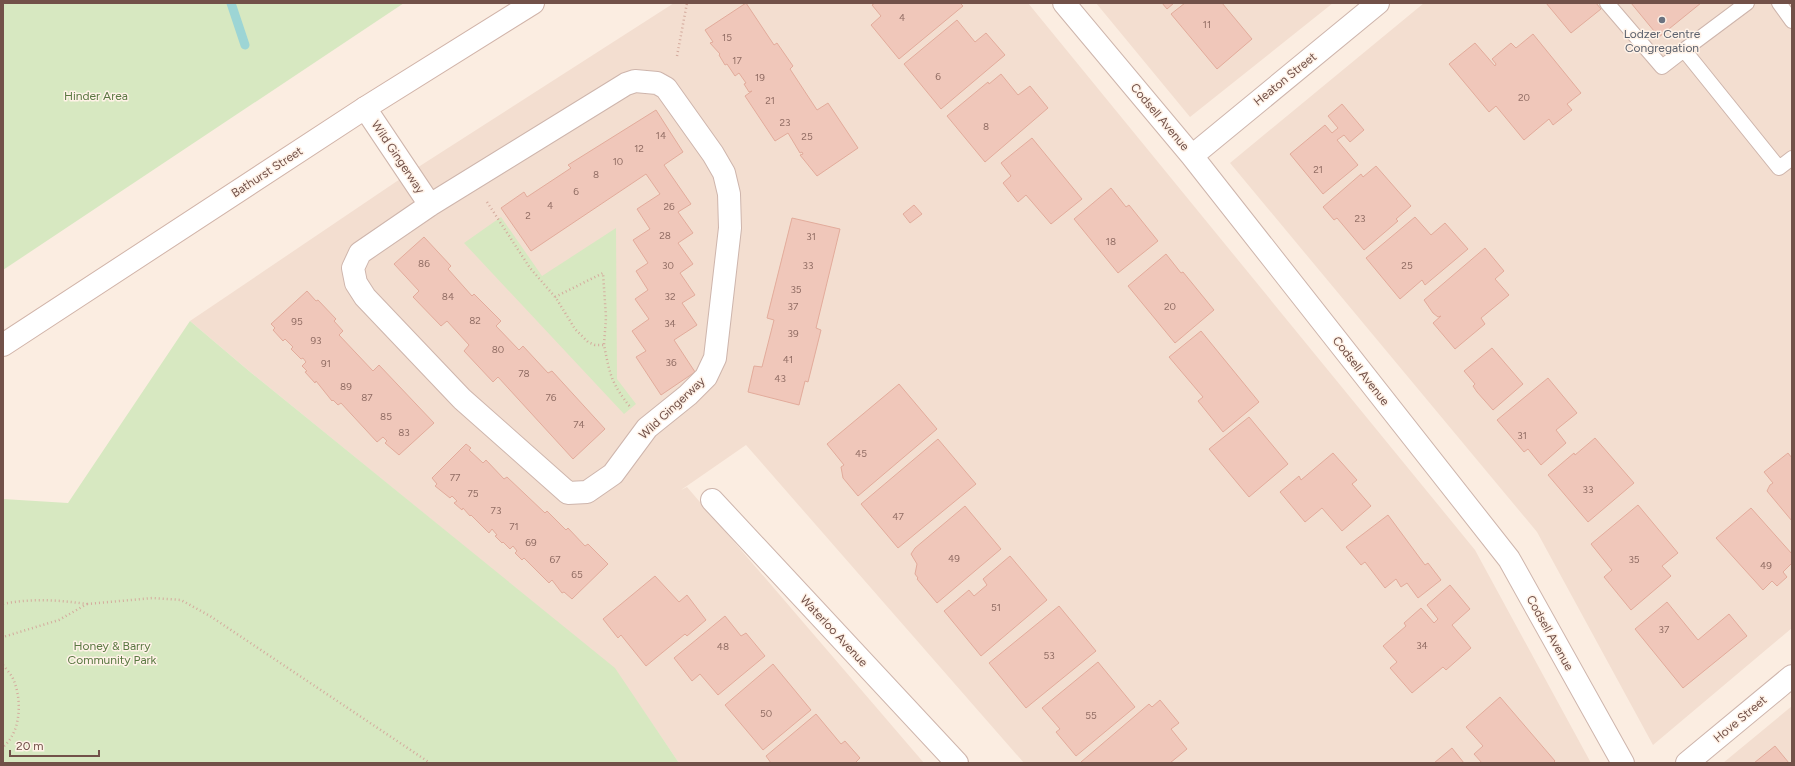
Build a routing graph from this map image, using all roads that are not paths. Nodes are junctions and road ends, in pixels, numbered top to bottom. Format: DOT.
graph roads {
  1 [pos="533,3"];
  2 [pos="1064,3"];
  3 [pos="1378,3"];
  4 [pos="1607,3"];
  5 [pos="1747,3"];
  6 [pos="1779,3"];
  7 [pos="1792,21"];
  8 [pos="1684,50"];
  9 [pos="365,108"];
  10 [pos="1192,156"];
  11 [pos="1792,158"];
  12 [pos="430,205"];
  13 [pos="3,345"];
  14 [pos="712,500"];
  15 [pos="1792,676"];
  16 [pos="957,763"];
  17 [pos="1623,763"];
  18 [pos="1687,763"];
  1 -- 9 [label="street, Bathurst Street"];
  2 -- 10 [label="street, Codsell Avenue"];
  3 -- 10 [label="street, Heaton Street"];
  4 -- 8 [label="lane"];
  5 -- 8 [label="lane"];
  6 -- 7 [label="lane"];
  8 -- 11 [label="lane"];
  9 -- 12 [label="street, Wild Gingerway"];
  9 -- 13 [label="street, Bathurst Street"];
  10 -- 17 [label="street, Codsell Avenue"];
  12 -- 12 [label="street, Wild Gingerway"];
  14 -- 16 [label="street, Waterloo Avenue"];
  15 -- 18 [label="street, Hove Street"];
}
